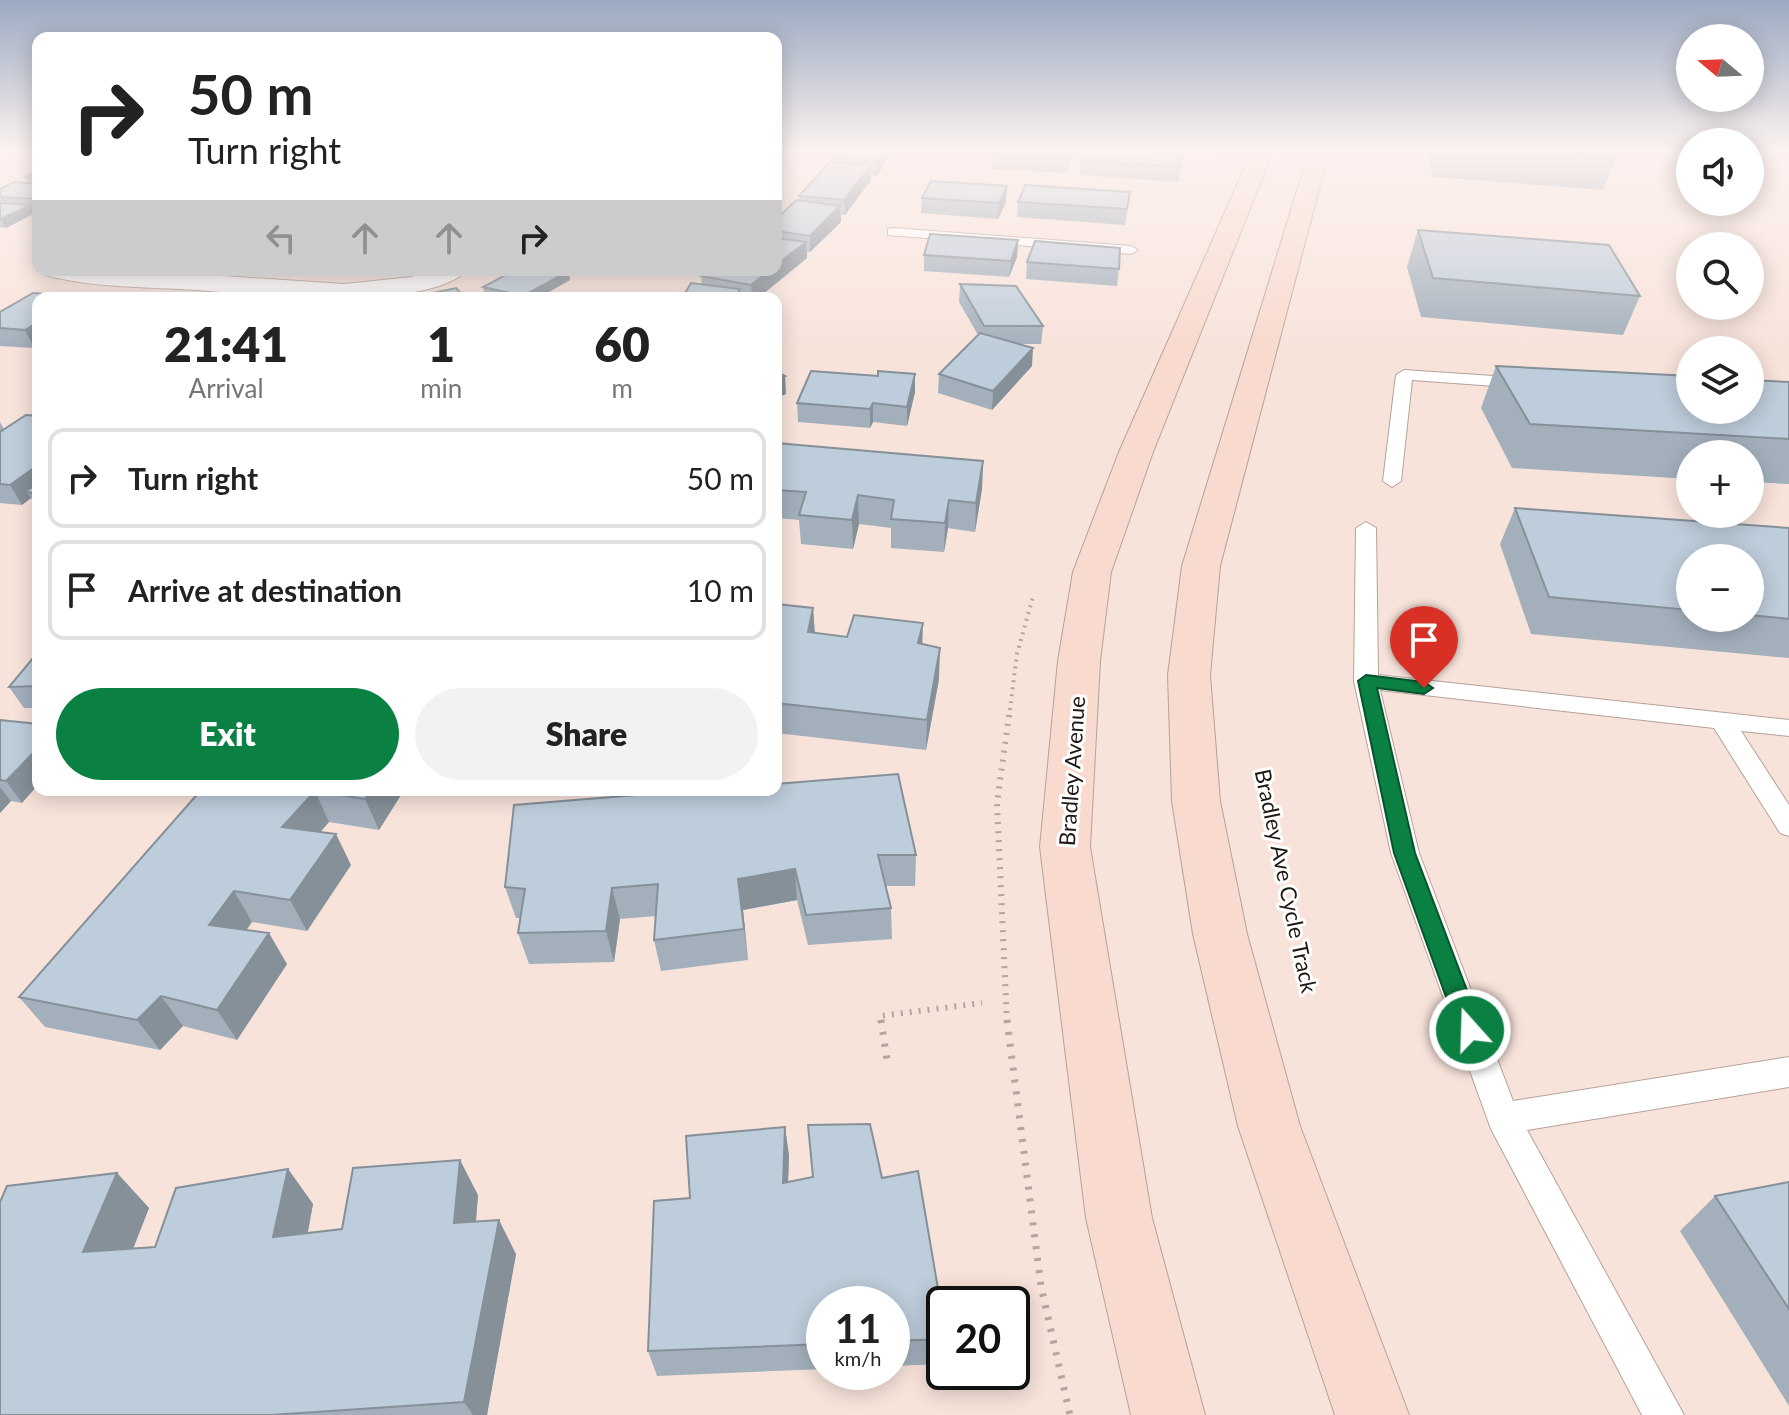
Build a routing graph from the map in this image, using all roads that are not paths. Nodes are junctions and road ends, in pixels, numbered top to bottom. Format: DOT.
graph roads {
  1 [pos="1219,217"];
  2 [pos="1300,217"];
  3 [pos="893,232"];
  4 [pos="1131,250"];
  5 [pos="103,276"];
  6 [pos="437,276"];
  7 [pos="344,292"];
  8 [pos="344,292"];
  9 [pos="1547,385"];
  10 [pos="1392,481"];
  11 [pos="1366,528"];
  12 [pos="1366,681"];
  13 [pos="1722,721"];
  14 [pos="1789,728"];
  15 [pos="1789,826"];
  16 [pos="1789,1072"];
  17 [pos="1503,1118"];
  18 [pos="1168,1415"];
  19 [pos="1372,1415"];
  20 [pos="1664,1415"];
  1 -- 18 [label="main road, Bradley Avenue"];
  2 -- 19 [label="main road"];
  3 -- 4 [label="lane"];
  5 -- 8 [label="street"];
  6 -- 7 [label="street"];
  9 -- 10 [label="lane"];
  11 -- 12 [label="lane"];
  12 -- 13 [label="lane"];
  12 -- 17 [label="lane"];
  13 -- 14 [label="lane"];
  13 -- 15 [label="lane"];
  16 -- 17 [label="lane"];
  17 -- 20 [label="lane"];
}
